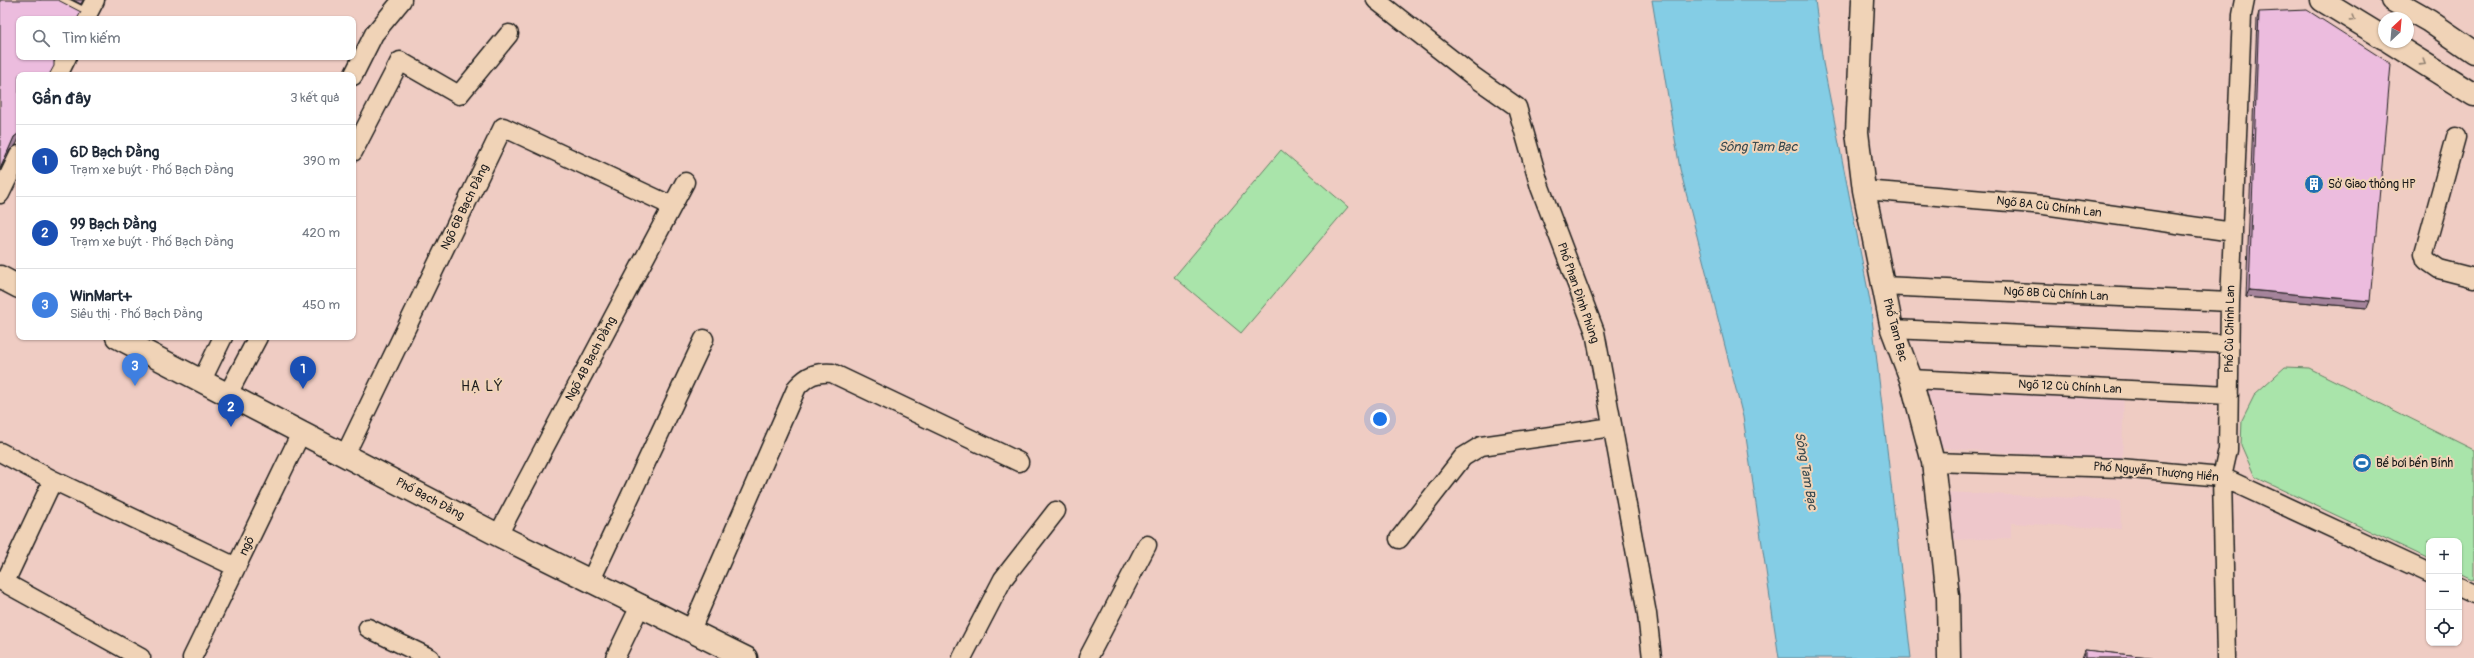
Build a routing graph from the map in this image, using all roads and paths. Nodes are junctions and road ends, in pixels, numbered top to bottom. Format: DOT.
graph roads {
  1 [pos="50,0"];
  2 [pos="95,0"];
  3 [pos="402,0"];
  4 [pos="1376,0"];
  5 [pos="1863,0"];
  6 [pos="2245,0"];
  7 [pos="2322,0"];
  8 [pos="2392,0"];
  9 [pos="82,16"];
  10 [pos="87,16"];
  11 [pos="509,34"];
  12 [pos="2378,34"];
  13 [pos="2400,48"];
  14 [pos="2474,52"];
  15 [pos="66,60"];
  16 [pos="60,72"];
  17 [pos="355,72"];
  18 [pos="2474,95"];
  19 [pos="2456,137"];
  20 [pos="356,146"];
  21 [pos="16,161"];
  22 [pos="684,182"];
  23 [pos="1864,190"];
  24 [pos="0,194"];
  25 [pos="672,206"];
  26 [pos="2233,232"];
  27 [pos="0,277"];
  28 [pos="2474,278"];
  29 [pos="16,285"];
  30 [pos="1883,286"];
  31 [pos="2230,302"];
  32 [pos="1892,329"];
  33 [pos="704,339"];
  34 [pos="123,340"];
  35 [pos="222,340"];
  36 [pos="256,340"];
  37 [pos="2229,344"];
  38 [pos="1911,379"];
  39 [pos="202,380"];
  40 [pos="228,394"];
  41 [pos="2229,395"];
  42 [pos="1612,427"];
  43 [pos="301,433"];
  44 [pos="0,452"];
  45 [pos="345,454"];
  46 [pos="1019,462"];
  47 [pos="1933,462"];
  48 [pos="2222,477"];
  49 [pos="52,480"];
  50 [pos="1056,511"];
  51 [pos="498,535"];
  52 [pos="1399,539"];
  53 [pos="1147,545"];
  54 [pos="236,567"];
  55 [pos="2426,572"];
  56 [pos="591,580"];
  57 [pos="2,581"];
  58 [pos="2462,588"];
  59 [pos="2474,594"];
  60 [pos="641,604"];
  61 [pos="368,628"];
  62 [pos="691,630"];
  63 [pos="141,658"];
  64 [pos="192,658"];
  65 [pos="430,658"];
  66 [pos="615,658"];
  67 [pos="746,658"];
  68 [pos="962,658"];
  69 [pos="1088,658"];
  70 [pos="1652,658"];
  71 [pos="1948,658"];
  72 [pos="2226,658"];
  1 -- 9 [label="street"];
  2 -- 10 [label="street"];
  3 -- 17 [label="street"];
  4 -- 42 [label="street, Phố Phan Đình Phùng"];
  5 -- 23 [label="main road, Phố Tam Bạc"];
  6 -- 26 [label="street, Phố Cù Chính Lan"];
  7 -- 12 [label="main road, one-way"];
  8 -- 14 [label="main road"];
  11 -- 20 [label="street"];
  13 -- 18 [label="main road, one-way"];
  15 -- 16 [label="street"];
  19 -- 28 [label="street"];
  21 -- 24 [label="street"];
  22 -- 25 [label="street, Ngõ 4B Bạch Đằng"];
  23 -- 26 [label="street, Ngõ 8A Cù Chính Lan"];
  23 -- 30 [label="main road, Phố Tam Bạc"];
  25 -- 45 [label="street, Ngõ 6B Bạch Đằng"];
  25 -- 51 [label="street, Ngõ 4B Bạch Đằng"];
  26 -- 31 [label="street, Phố Cù Chính Lan"];
  27 -- 29 [label="main road"];
  30 -- 31 [label="street, Ngõ 8B Cù Chính Lan"];
  30 -- 32 [label="main road, Phố Tam Bạc"];
  31 -- 37 [label="street, Phố Cù Chính Lan"];
  32 -- 37 [label="street"];
  32 -- 38 [label="main road, Phố Tam Bạc"];
  33 -- 56 [label="street"];
  34 -- 39 [label="main road, Phố Bạch Đằng"];
  35 -- 39 [label="street"];
  36 -- 40 [label="street"];
  37 -- 41 [label="street, Phố Cù Chính Lan"];
  38 -- 41 [label="street, Ngõ 12 Cù Chính Lan"];
  38 -- 47 [label="main road, Phố Tam Bạc"];
  39 -- 40 [label="main road, Phố Bạch Đằng"];
  40 -- 43 [label="main road, Phố Bạch Đằng"];
  41 -- 48 [label="street, Phố Cù Chính Lan"];
  42 -- 52 [label="street"];
  42 -- 70 [label="street, Phố Phan Đình Phùng"];
  43 -- 45 [label="main road, Phố Bạch Đằng"];
  43 -- 54 [label="street, ngõ"];
  44 -- 49 [label="street"];
  45 -- 51 [label="main road, Phố Bạch Đằng"];
  46 -- 62 [label="street"];
  47 -- 48 [label="street, Phố Nguyễn Thượng Hiền"];
  47 -- 71 [label="main road, Phố Tam Bạc"];
  48 -- 55 [label="street, Phố Nguyễn Thượng Hiền"];
  48 -- 72 [label="street, Phố Cù Chính Lan"];
  49 -- 54 [label="street"];
  49 -- 57 [label="street"];
  50 -- 68 [label="street"];
  51 -- 56 [label="main road, Phố Bạch Đằng"];
  53 -- 69 [label="street"];
  54 -- 64 [label="street, ngõ"];
  56 -- 60 [label="main road, Phố Bạch Đằng"];
  57 -- 63 [label="street"];
  58 -- 59 [label="street"];
  60 -- 62 [label="main road, Phố Bạch Đằng"];
  60 -- 66 [label="street"];
  61 -- 65 [label="street"];
  62 -- 67 [label="main road, Phố Bạch Đằng"];
}
